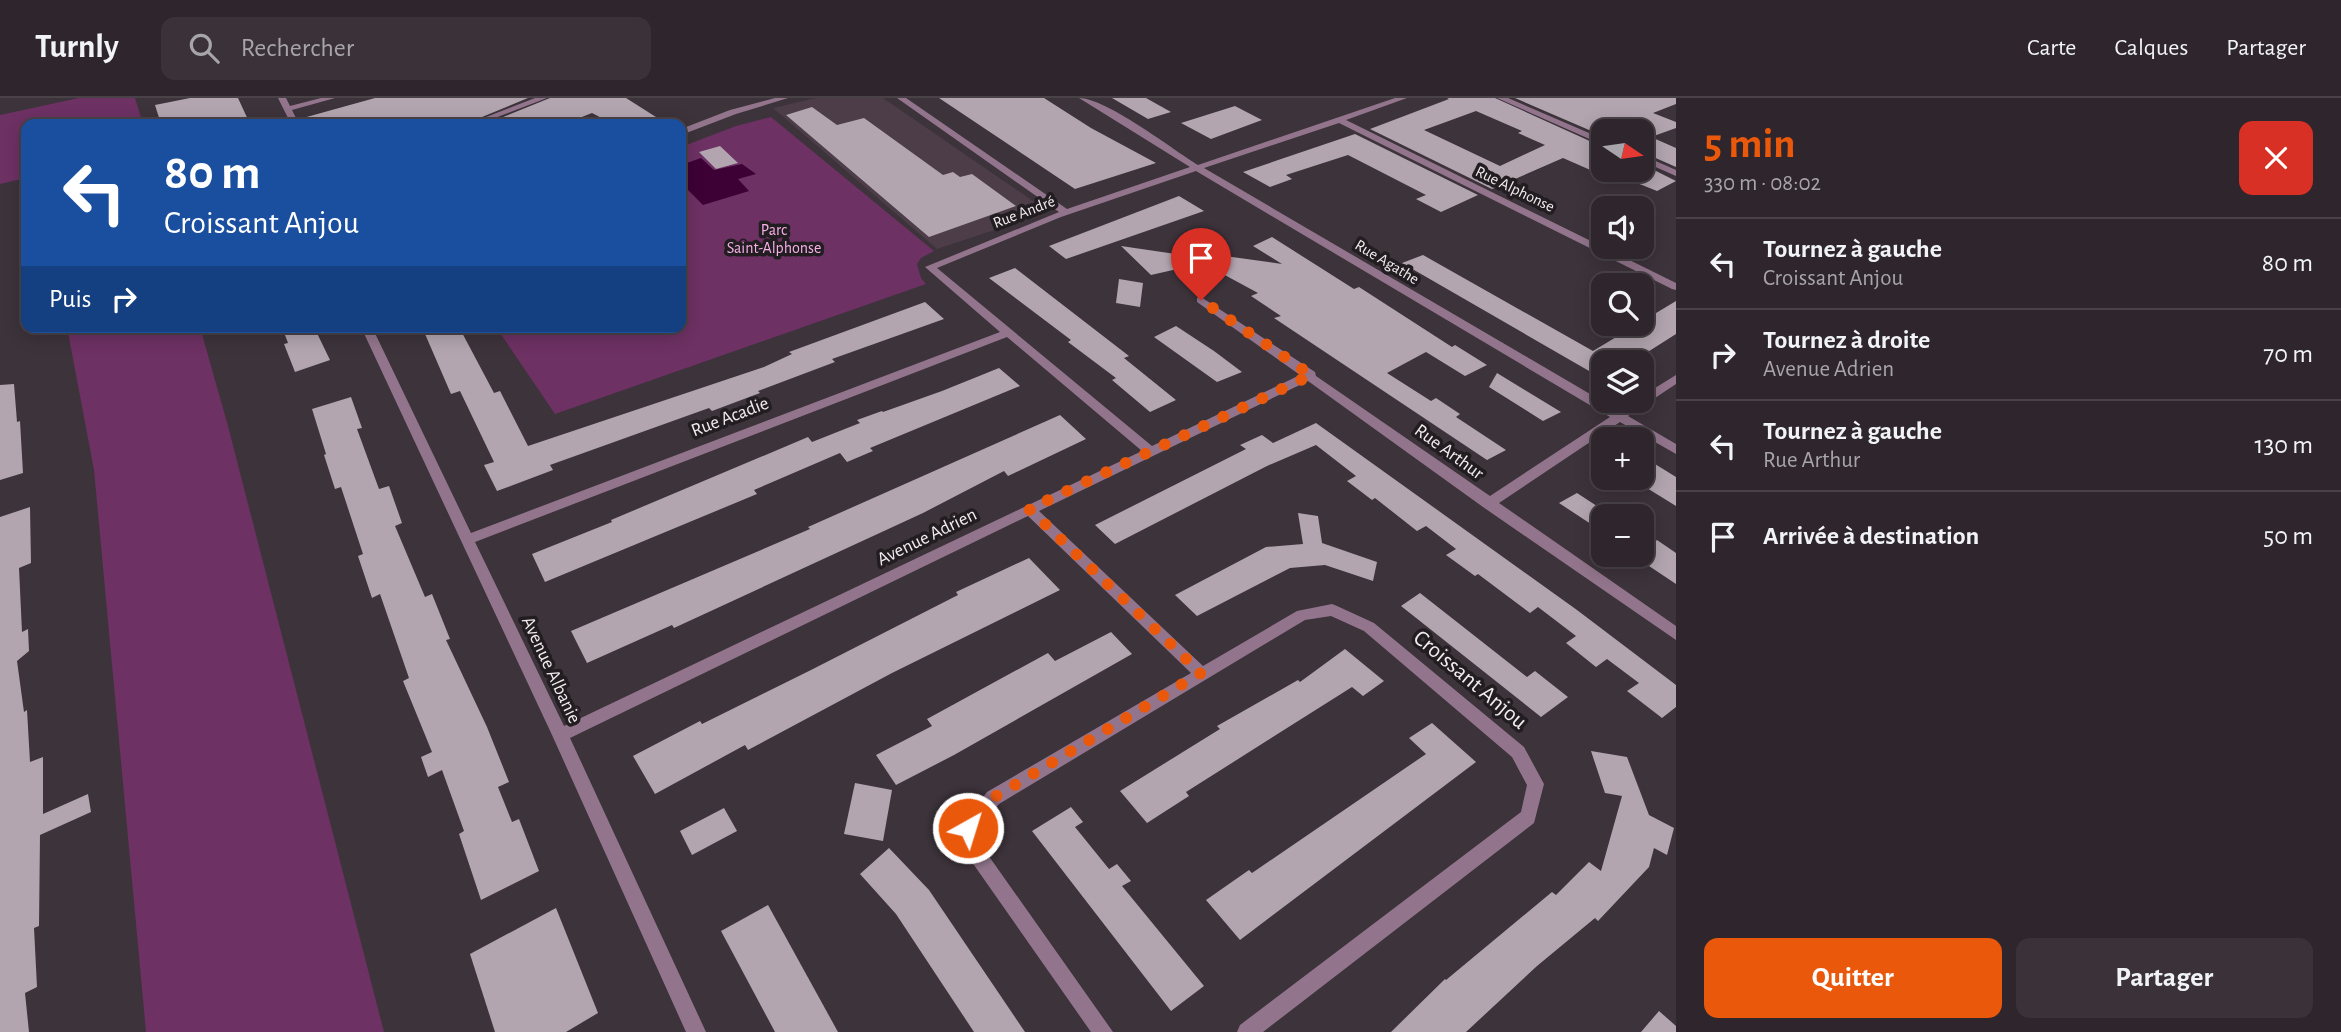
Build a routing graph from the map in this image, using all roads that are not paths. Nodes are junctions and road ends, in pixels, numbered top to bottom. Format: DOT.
graph roads {
  1 [pos="282,98"];
  2 [pos="331,98"];
  3 [pos="544,98"];
  4 [pos="784,98"];
  5 [pos="901,98"];
  6 [pos="1083,98"];
  7 [pos="1404,98"];
  8 [pos="1501,98"];
  9 [pos="287,109"];
  10 [pos="292,119"];
  11 [pos="486,119"];
  12 [pos="1340,120"];
  13 [pos="686,130"];
  14 [pos="1591,137"];
  15 [pos="1654,163"];
  16 [pos="1198,168"];
  17 [pos="1676,173"];
  18 [pos="1067,213"];
  19 [pos="1676,287"];
  20 [pos="1201,300"];
  21 [pos="369,333"];
  22 [pos="1007,333"];
  23 [pos="1311,375"];
  24 [pos="1676,379"];
  25 [pos="1618,417"];
  26 [pos="1676,450"];
  27 [pos="1150,452"];
  28 [pos="1488,504"];
  29 [pos="1029,509"];
  30 [pos="468,540"];
  31 [pos="1676,634"];
  32 [pos="1201,673"];
  33 [pos="560,735"];
  34 [pos="696,1032"];
  35 [pos="1103,1032"];
  36 [pos="1247,1032"];
  1 -- 9 [label="street"];
  2 -- 9 [label="street"];
  3 -- 11 [label="street"];
  4 -- 13 [label="street"];
  5 -- 18 [label="street"];
  6 -- 16 [label="street, Rue Agathe"];
  7 -- 12 [label="street, Rue André"];
  8 -- 14 [label="street"];
  9 -- 10 [label="street"];
  12 -- 16 [label="street, Rue André"];
  12 -- 19 [label="street, Rue Alphonse"];
  15 -- 17 [label="street"];
  16 -- 18 [label="street, Rue André"];
  16 -- 25 [label="street, Rue Agathe"];
  18 -- 22 [label="street, Rue André"];
  20 -- 23 [label="street, Rue Arthur"];
  21 -- 30 [label="street, Avenue Albanie"];
  22 -- 27 [label="street, Rue André"];
  22 -- 30 [label="street, Rue Acadie"];
  23 -- 27 [label="street, Avenue Adrien"];
  23 -- 28 [label="street, Rue Arthur"];
  24 -- 25 [label="street"];
  25 -- 26 [label="street, Rue Agathe"];
  25 -- 28 [label="street"];
  27 -- 29 [label="street, Avenue Adrien"];
  28 -- 31 [label="street, Rue Arthur"];
  29 -- 32 [label="street"];
  29 -- 33 [label="street, Avenue Adrien"];
  30 -- 33 [label="street, Avenue Albanie"];
  32 -- 35 [label="street, Croissant Anjou"];
  32 -- 36 [label="street, Croissant Anjou"];
  33 -- 34 [label="street, Avenue Albanie"];
}
